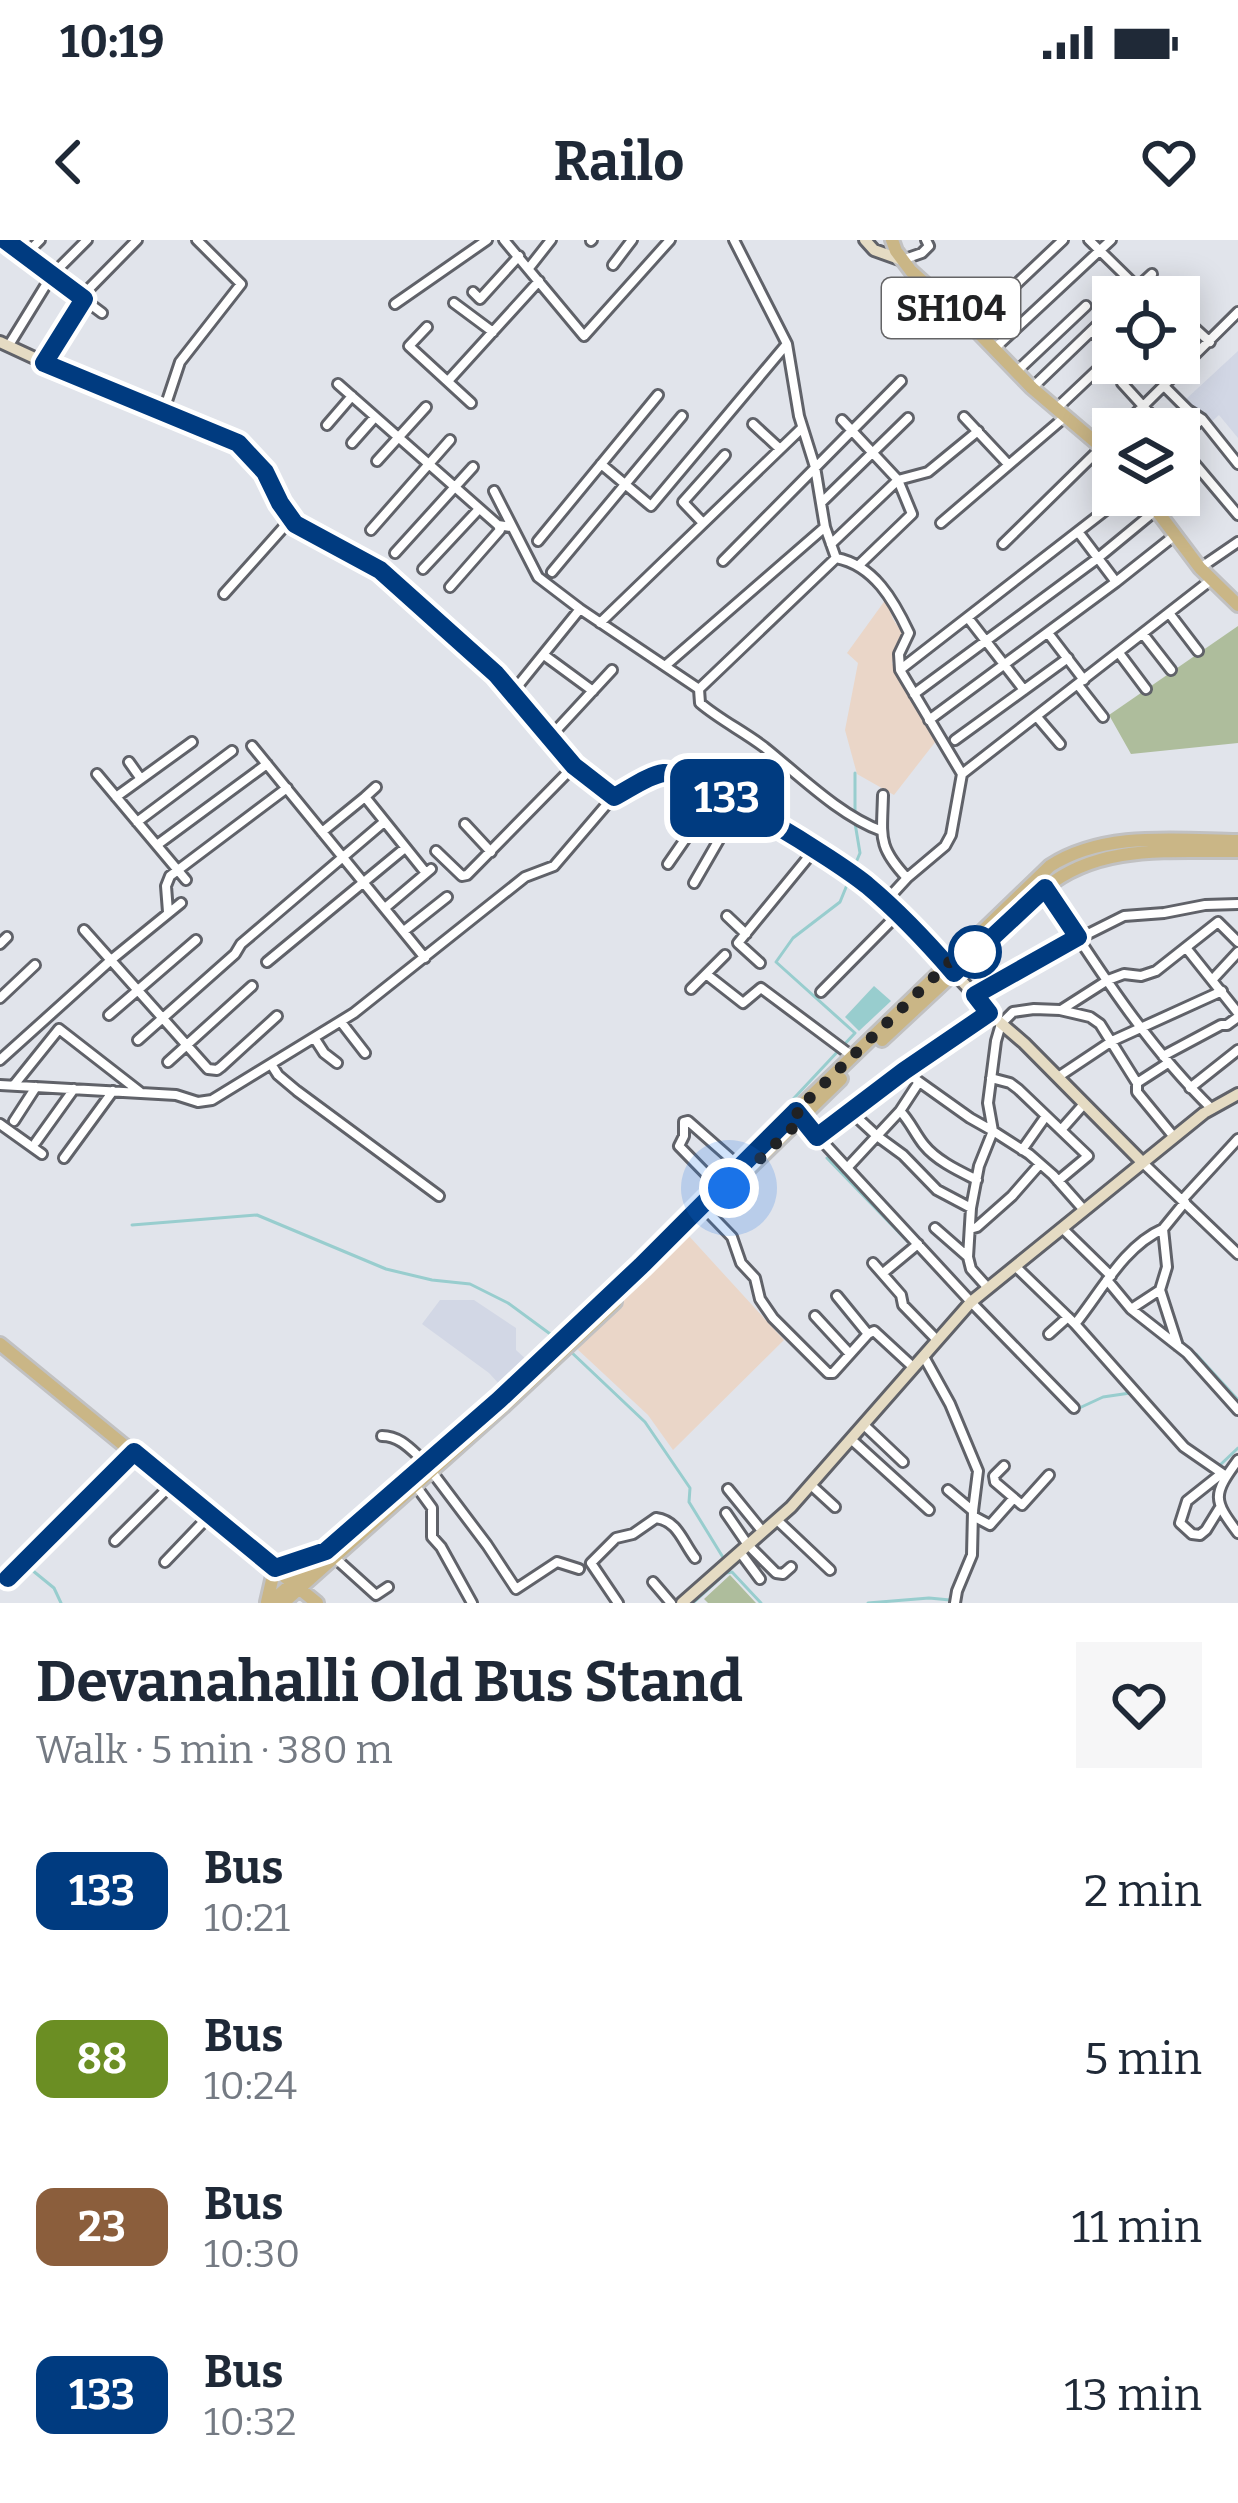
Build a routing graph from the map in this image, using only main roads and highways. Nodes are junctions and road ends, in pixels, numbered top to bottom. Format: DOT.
graph roads {
  1 [pos="892,240"];
  2 [pos="1092,434"];
  3 [pos="1159,516"];
  4 [pos="1238,605"];
  5 [pos="1238,841"];
  6 [pos="1238,851"];
  7 [pos="950,969"];
  8 [pos="799,1115"];
  9 [pos="572,1336"];
  10 [pos="0,1344"];
  11 [pos="428,1467"];
  12 [pos="331,1554"];
  13 [pos="275,1568"];
  14 [pos="320,1571"];
  15 [pos="297,1585"];
  16 [pos="268,1603"];
  17 [pos="283,1603"];
  18 [pos="318,1603"];
  1 -- 2 [label="main road, SH104"];
  3 -- 4 [label="main road"];
  5 -- 7 [label="main road"];
  6 -- 7 [label="main road"];
  7 -- 8 [label="main road"];
  7 -- 8 [label="main road"];
  8 -- 9 [label="main road"];
  8 -- 9 [label="main road"];
  9 -- 11 [label="main road"];
  10 -- 13 [label="main road"];
  11 -- 12 [label="main road"];
  11 -- 12 [label="main road"];
  12 -- 13 [label="main road"];
  12 -- 14 [label="main road"];
  12 -- 15 [label="main road"];
  13 -- 15 [label="main road"];
  13 -- 16 [label="main road"];
  14 -- 15 [label="main road"];
  14 -- 18 [label="main road"];
  15 -- 16 [label="main road"];
  15 -- 17 [label="main road"];
  15 -- 18 [label="main road"];
}
